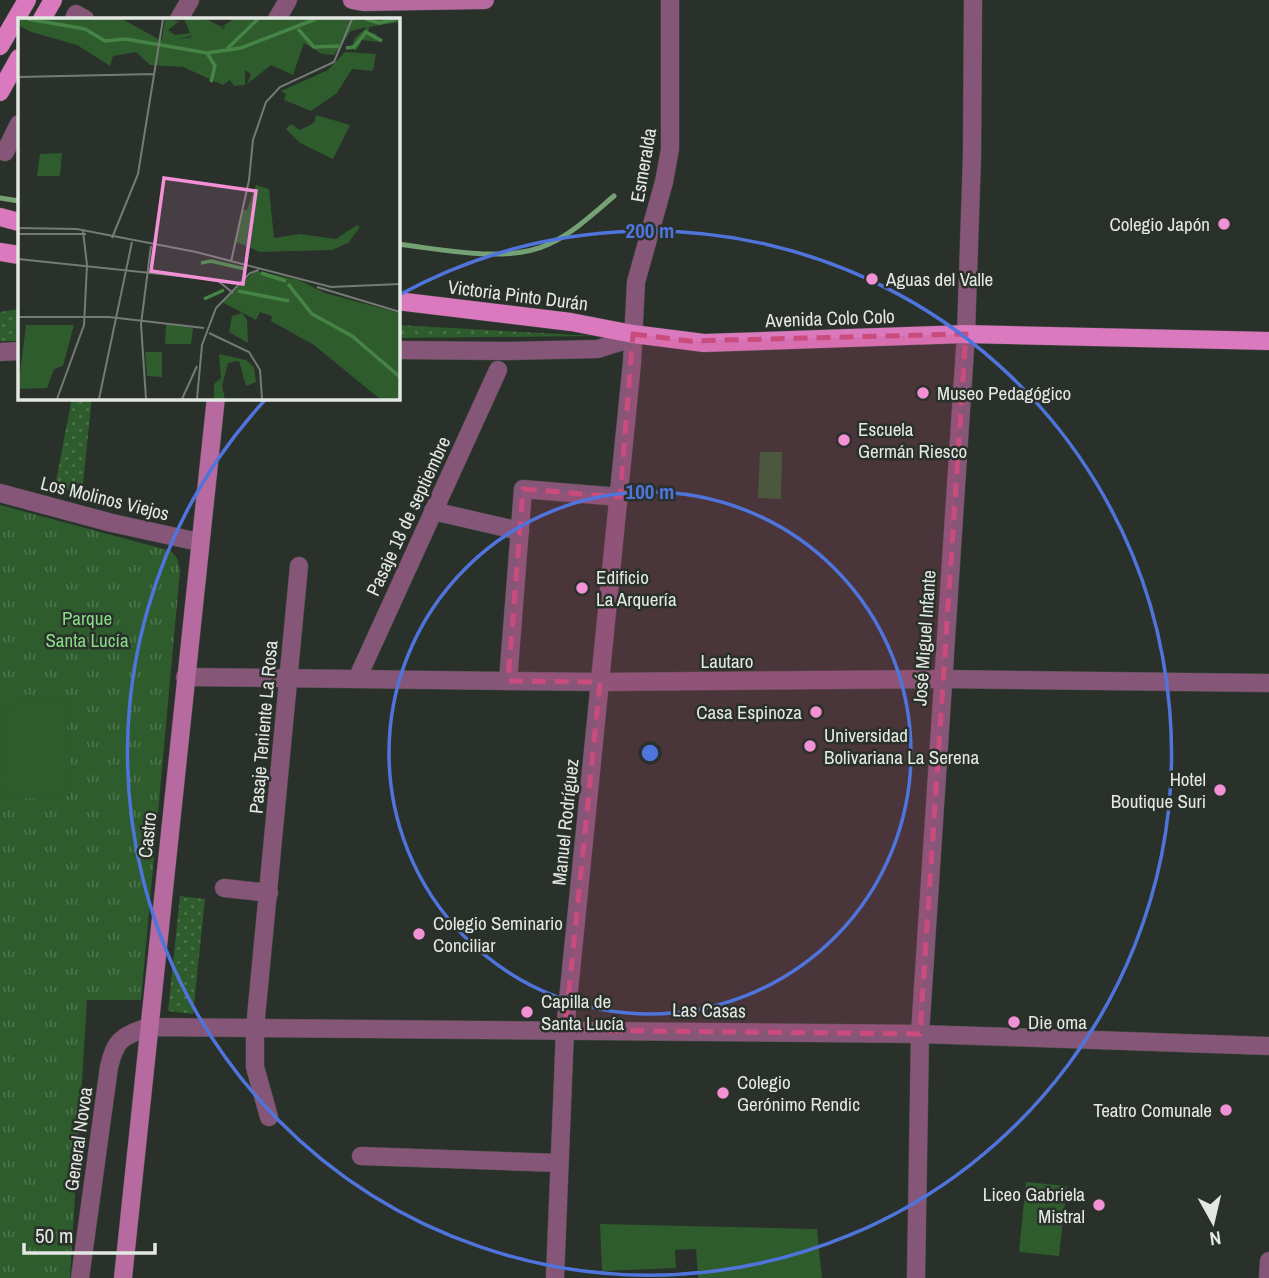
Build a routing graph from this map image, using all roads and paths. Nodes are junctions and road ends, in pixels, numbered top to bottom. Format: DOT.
graph roads {
  1 [pos="27,0"];
  2 [pos="53,0"];
  3 [pos="190,0"];
  4 [pos="288,0"];
  5 [pos="485,0"];
  6 [pos="670,0"];
  7 [pos="973,0"];
  8 [pos="360,1"];
  9 [pos="442,1"];
  10 [pos="43,18"];
  11 [pos="180,18"];
  12 [pos="277,18"];
  13 [pos="0,46"];
  14 [pos="18,60"];
  15 [pos="0,92"];
  16 [pos="18,126"];
  17 [pos="5,152"];
  18 [pos="0,217"];
  19 [pos="18,222"];
  20 [pos="18,242"];
  21 [pos="0,244"];
  22 [pos="0,252"];
  23 [pos="18,255"];
  24 [pos="399,301"];
  25 [pos="633,334"];
  26 [pos="966,334"];
  27 [pos="1269,341"];
  28 [pos="399,350"];
  29 [pos="18,351"];
  30 [pos="0,352"];
  31 [pos="498,370"];
  32 [pos="216,399"];
  33 [pos="0,493"];
  34 [pos="620,497"];
  35 [pos="433,511"];
  36 [pos="520,531"];
  37 [pos="200,542"];
  38 [pos="299,566"];
  39 [pos="185,677"];
  40 [pos="288,678"];
  41 [pos="356,679"];
  42 [pos="943,679"];
  43 [pos="508,681"];
  44 [pos="600,682"];
  45 [pos="1269,683"];
  46 [pos="225,888"];
  47 [pos="269,893"];
  48 [pos="148,1027"];
  49 [pos="255,1028"];
  50 [pos="565,1030"];
  51 [pos="920,1034"];
  52 [pos="1269,1046"];
  53 [pos="269,1117"];
  54 [pos="361,1156"];
  55 [pos="559,1163"];
  56 [pos="1269,1261"];
  57 [pos="80,1278"];
  58 [pos="123,1278"];
  59 [pos="555,1278"];
  60 [pos="916,1278"];
  61 [pos="1268,1278"];
  1 -- 13 [label="main road"];
  2 -- 10 [label="main road"];
  3 -- 11 [label="street"];
  4 -- 12 [label="street"];
  5 -- 9 [label="main road"];
  6 -- 25 [label="street, Esmeralda"];
  7 -- 26 [label="street, José Miguel Infante"];
  8 -- 9 [label="main road"];
  14 -- 15 [label="main road"];
  16 -- 17 [label="street"];
  18 -- 19 [label="main road"];
  20 -- 21 [label="main road"];
  22 -- 23 [label="main road"];
  24 -- 25 [label="main road, Victoria Pinto Durán"];
  25 -- 26 [label="main road, Avenida Colo Colo"];
  25 -- 28 [label="street"];
  25 -- 34 [label="street, Manuel Rodríguez"];
  26 -- 27 [label="main road, Avenida Colo Colo"];
  26 -- 42 [label="street, José Miguel Infante"];
  29 -- 30 [label="street"];
  31 -- 35 [label="street, Pasaje 18 de septiembre"];
  32 -- 37 [label="main road, Castro"];
  33 -- 37 [label="street, Los Molinos Viejos"];
  34 -- 36 [label="street"];
  34 -- 44 [label="street, Manuel Rodríguez"];
  35 -- 36 [label="street"];
  35 -- 41 [label="street, Pasaje 18 de septiembre"];
  36 -- 43 [label="street"];
  37 -- 39 [label="main road, Castro"];
  38 -- 40 [label="street, Pasaje Teniente La Rosa"];
  39 -- 40 [label="street, Lautaro"];
  39 -- 48 [label="main road, Castro"];
  40 -- 41 [label="street, Lautaro"];
  40 -- 47 [label="street, Pasaje Teniente La Rosa"];
  41 -- 43 [label="street, Lautaro"];
  42 -- 44 [label="street, Lautaro"];
  42 -- 45 [label="street, Lautaro"];
  42 -- 51 [label="street, José Miguel Infante"];
  43 -- 44 [label="street, Lautaro"];
  44 -- 50 [label="street, Manuel Rodríguez"];
  46 -- 47 [label="street"];
  47 -- 49 [label="street, Pasaje Teniente La Rosa"];
  48 -- 49 [label="street, Las Casas"];
  48 -- 57 [label="street, General Novoa"];
  48 -- 58 [label="main road, Castro"];
  49 -- 50 [label="street, Las Casas"];
  49 -- 53 [label="street, Pasaje Teniente La Rosa"];
  50 -- 51 [label="street, Las Casas"];
  50 -- 55 [label="street, Manuel Rodríguez"];
  51 -- 52 [label="street, Las Casas"];
  51 -- 60 [label="street, José Miguel Infante"];
  54 -- 55 [label="street"];
  55 -- 59 [label="street, Manuel Rodríguez"];
  56 -- 61 [label="street"];
}
